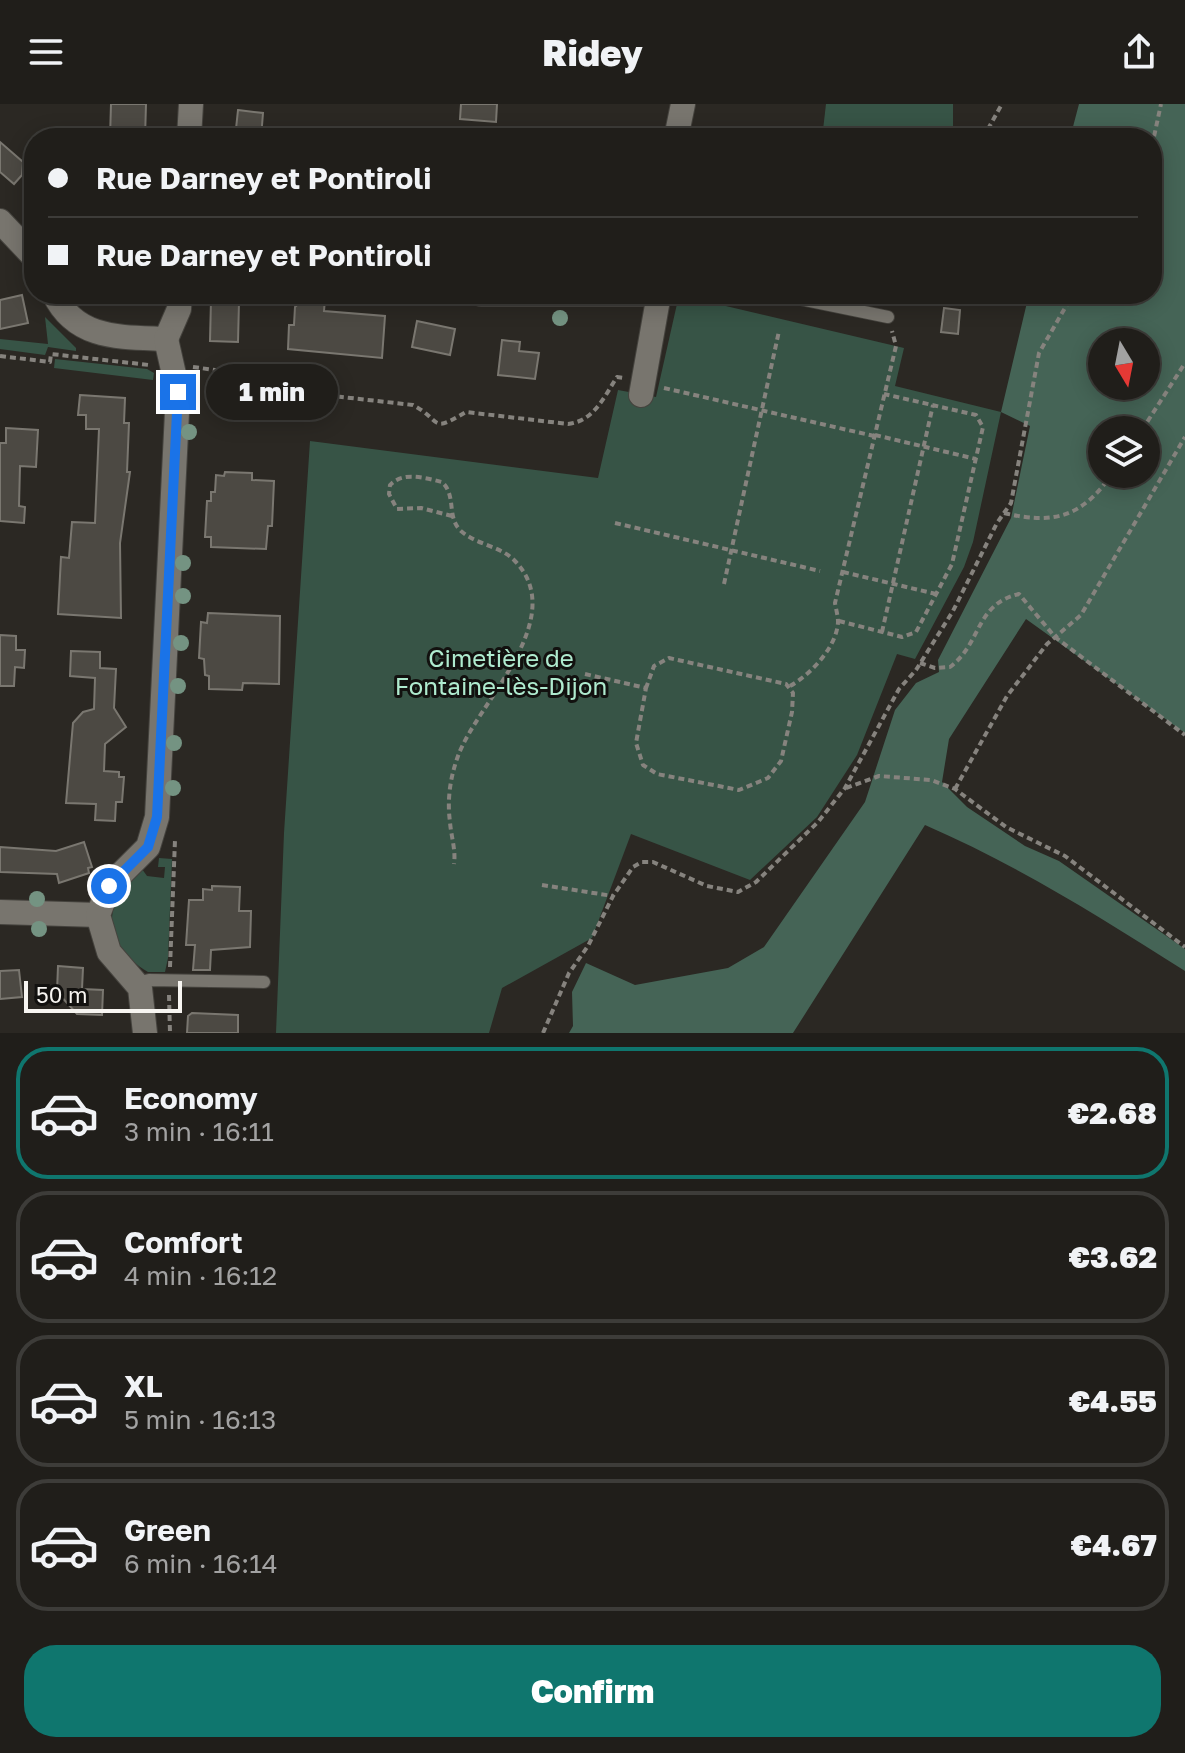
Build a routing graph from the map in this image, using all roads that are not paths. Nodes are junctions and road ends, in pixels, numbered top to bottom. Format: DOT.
graph roads {
  1 [pos="191,104"];
  2 [pos="683,104"];
  3 [pos="190,128"];
  4 [pos="678,128"];
  5 [pos="0,221"];
  6 [pos="24,246"];
  7 [pos="61,304"];
  8 [pos="179,304"];
  9 [pos="657,304"];
  10 [pos="825,304"];
  11 [pos="888,317"];
  12 [pos="168,351"];
  13 [pos="642,388"];
  14 [pos="0,912"];
  15 [pos="98,915"];
  16 [pos="264,982"];
  17 [pos="137,983"];
  18 [pos="145,1033"];
  1 -- 3 [label="street"];
  2 -- 4 [label="street"];
  5 -- 6 [label="street"];
  7 -- 12 [label="street"];
  8 -- 12 [label="street"];
  9 -- 13 [label="street"];
  10 -- 11 [label="lane"];
  12 -- 15 [label="street"];
  14 -- 15 [label="street"];
  15 -- 17 [label="street"];
  16 -- 17 [label="lane"];
  17 -- 18 [label="street"];
}
